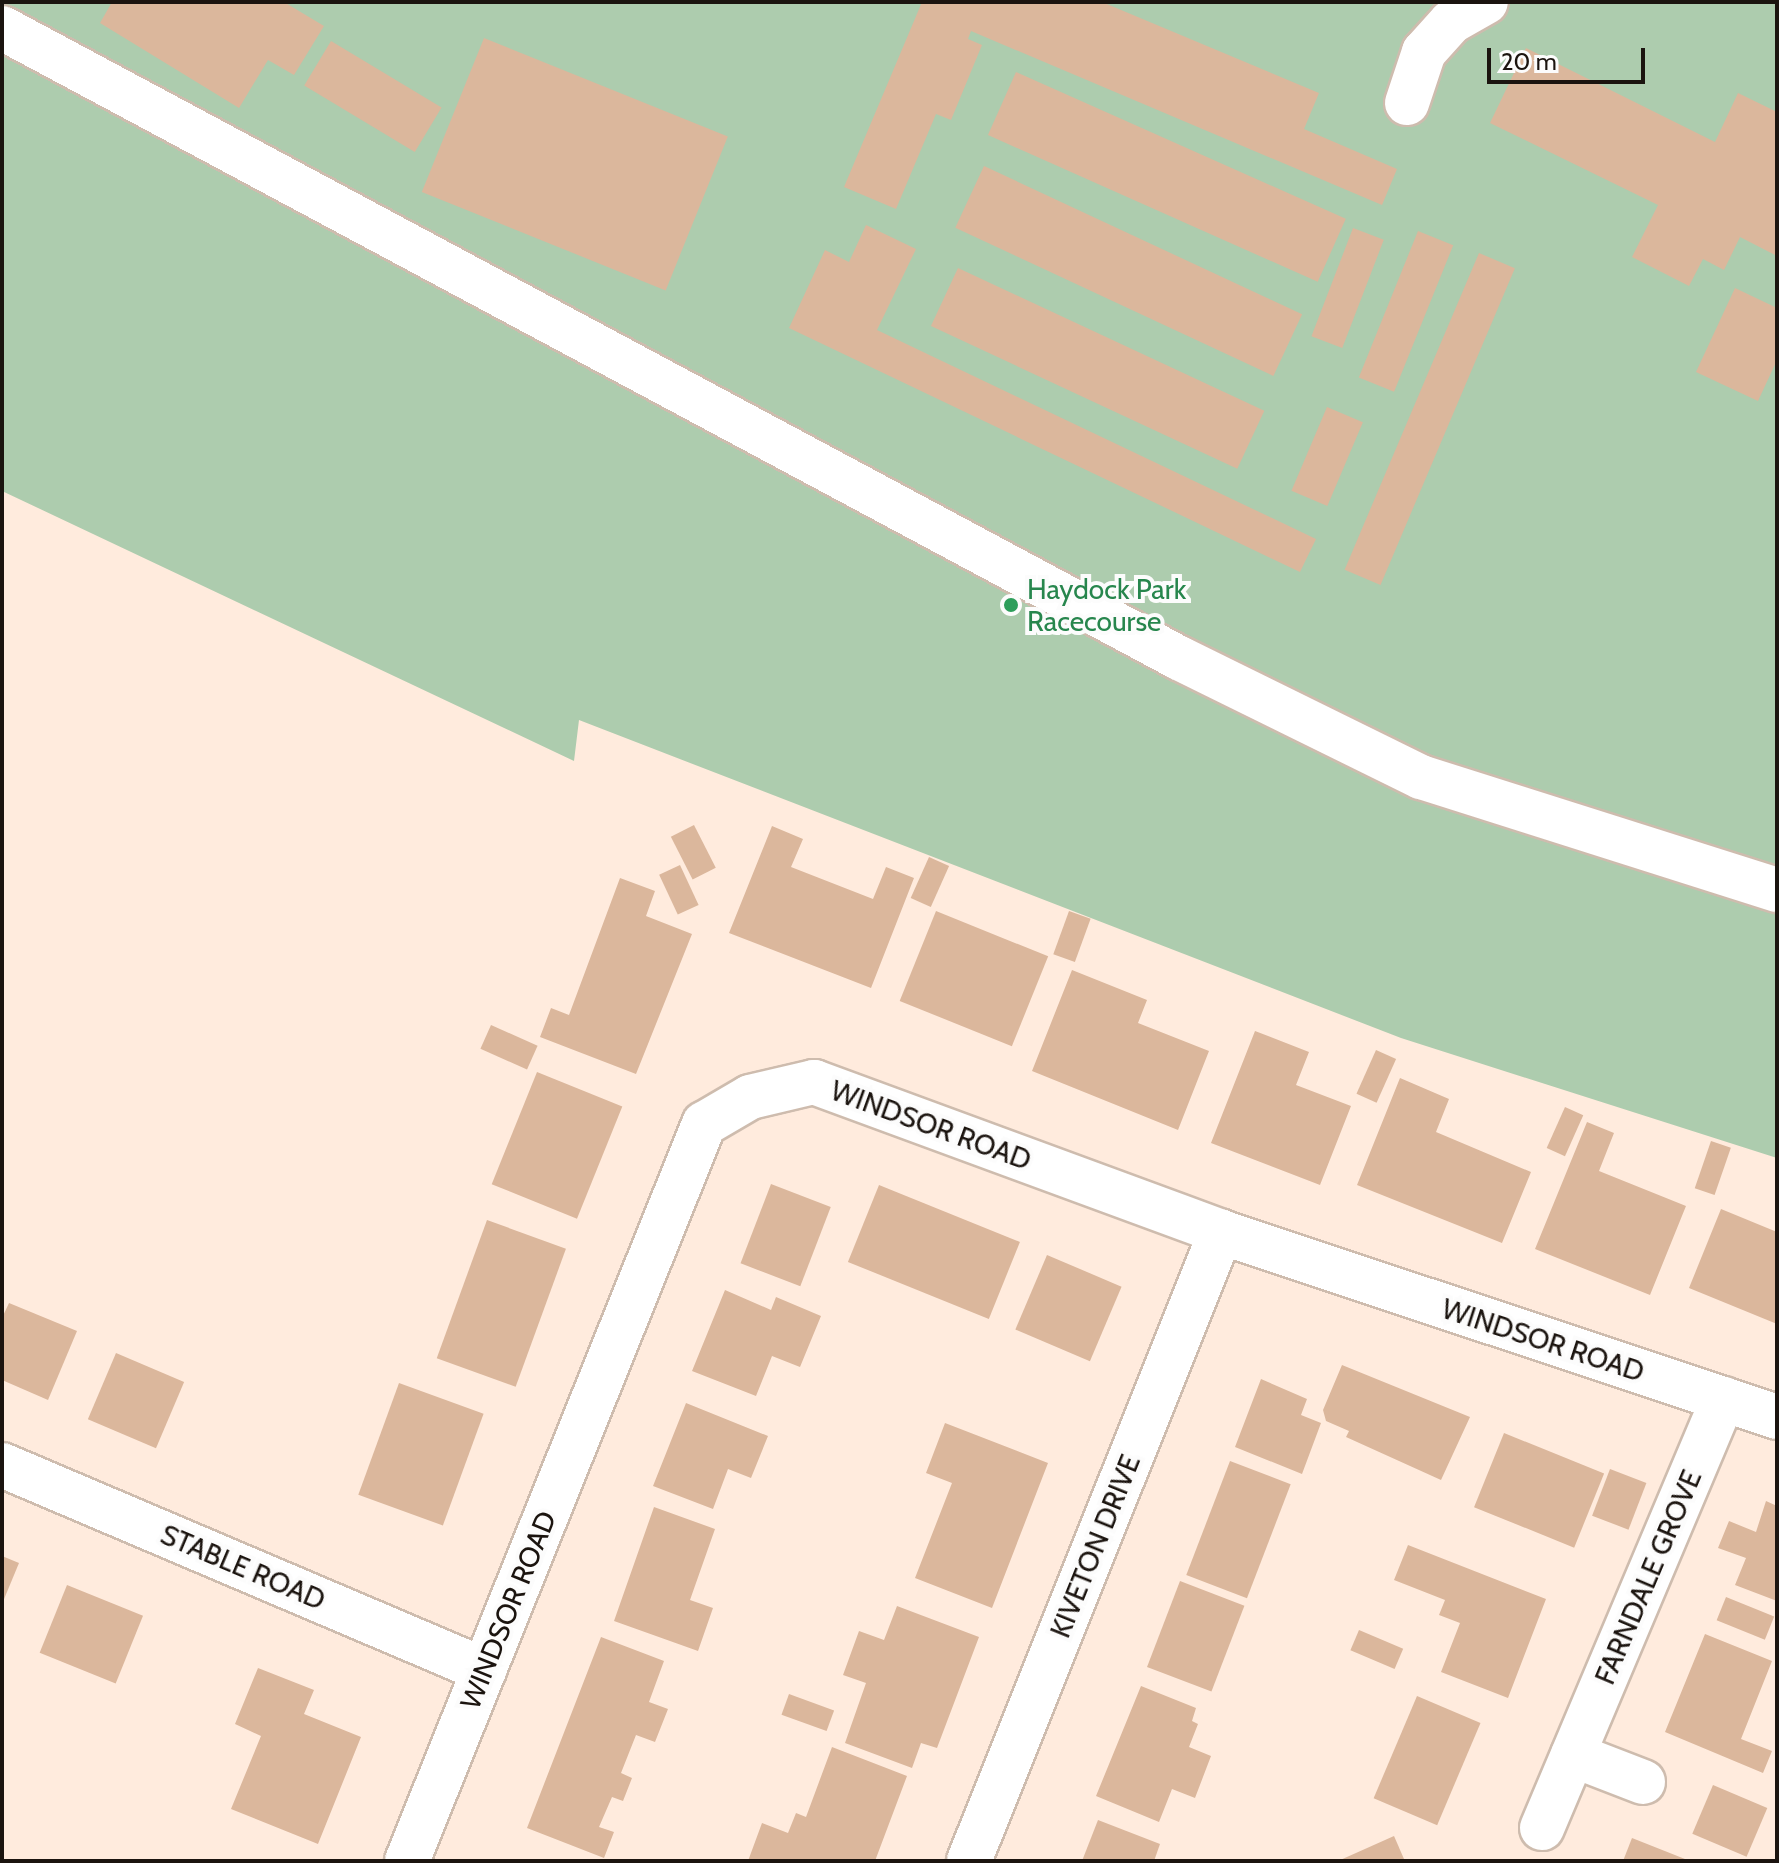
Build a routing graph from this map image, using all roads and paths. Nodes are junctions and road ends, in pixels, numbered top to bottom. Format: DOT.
graph roads {
  1 [pos="1463,9"];
  2 [pos="2,28"];
  3 [pos="1407,103"];
  4 [pos="1777,890"];
  5 [pos="1221,1232"];
  6 [pos="1723,1399"];
  7 [pos="1777,1417"];
  8 [pos="2,1465"];
  9 [pos="484,1670"];
  10 [pos="1573,1755"];
  11 [pos="1643,1782"];
  12 [pos="1542,1828"];
  13 [pos="407,1861"];
  14 [pos="969,1861"];
  1 -- 3 [label="street"];
  2 -- 4 [label="street"];
  5 -- 6 [label="street, WINDSOR ROAD"];
  5 -- 9 [label="street, WINDSOR ROAD"];
  5 -- 14 [label="street, KIVETON DRIVE"];
  6 -- 7 [label="street, WINDSOR ROAD"];
  6 -- 10 [label="street, FARNDALE GROVE"];
  8 -- 9 [label="street, STABLE ROAD"];
  9 -- 13 [label="street, WINDSOR ROAD"];
  10 -- 11 [label="street"];
  10 -- 12 [label="street, FARNDALE GROVE"];
}
